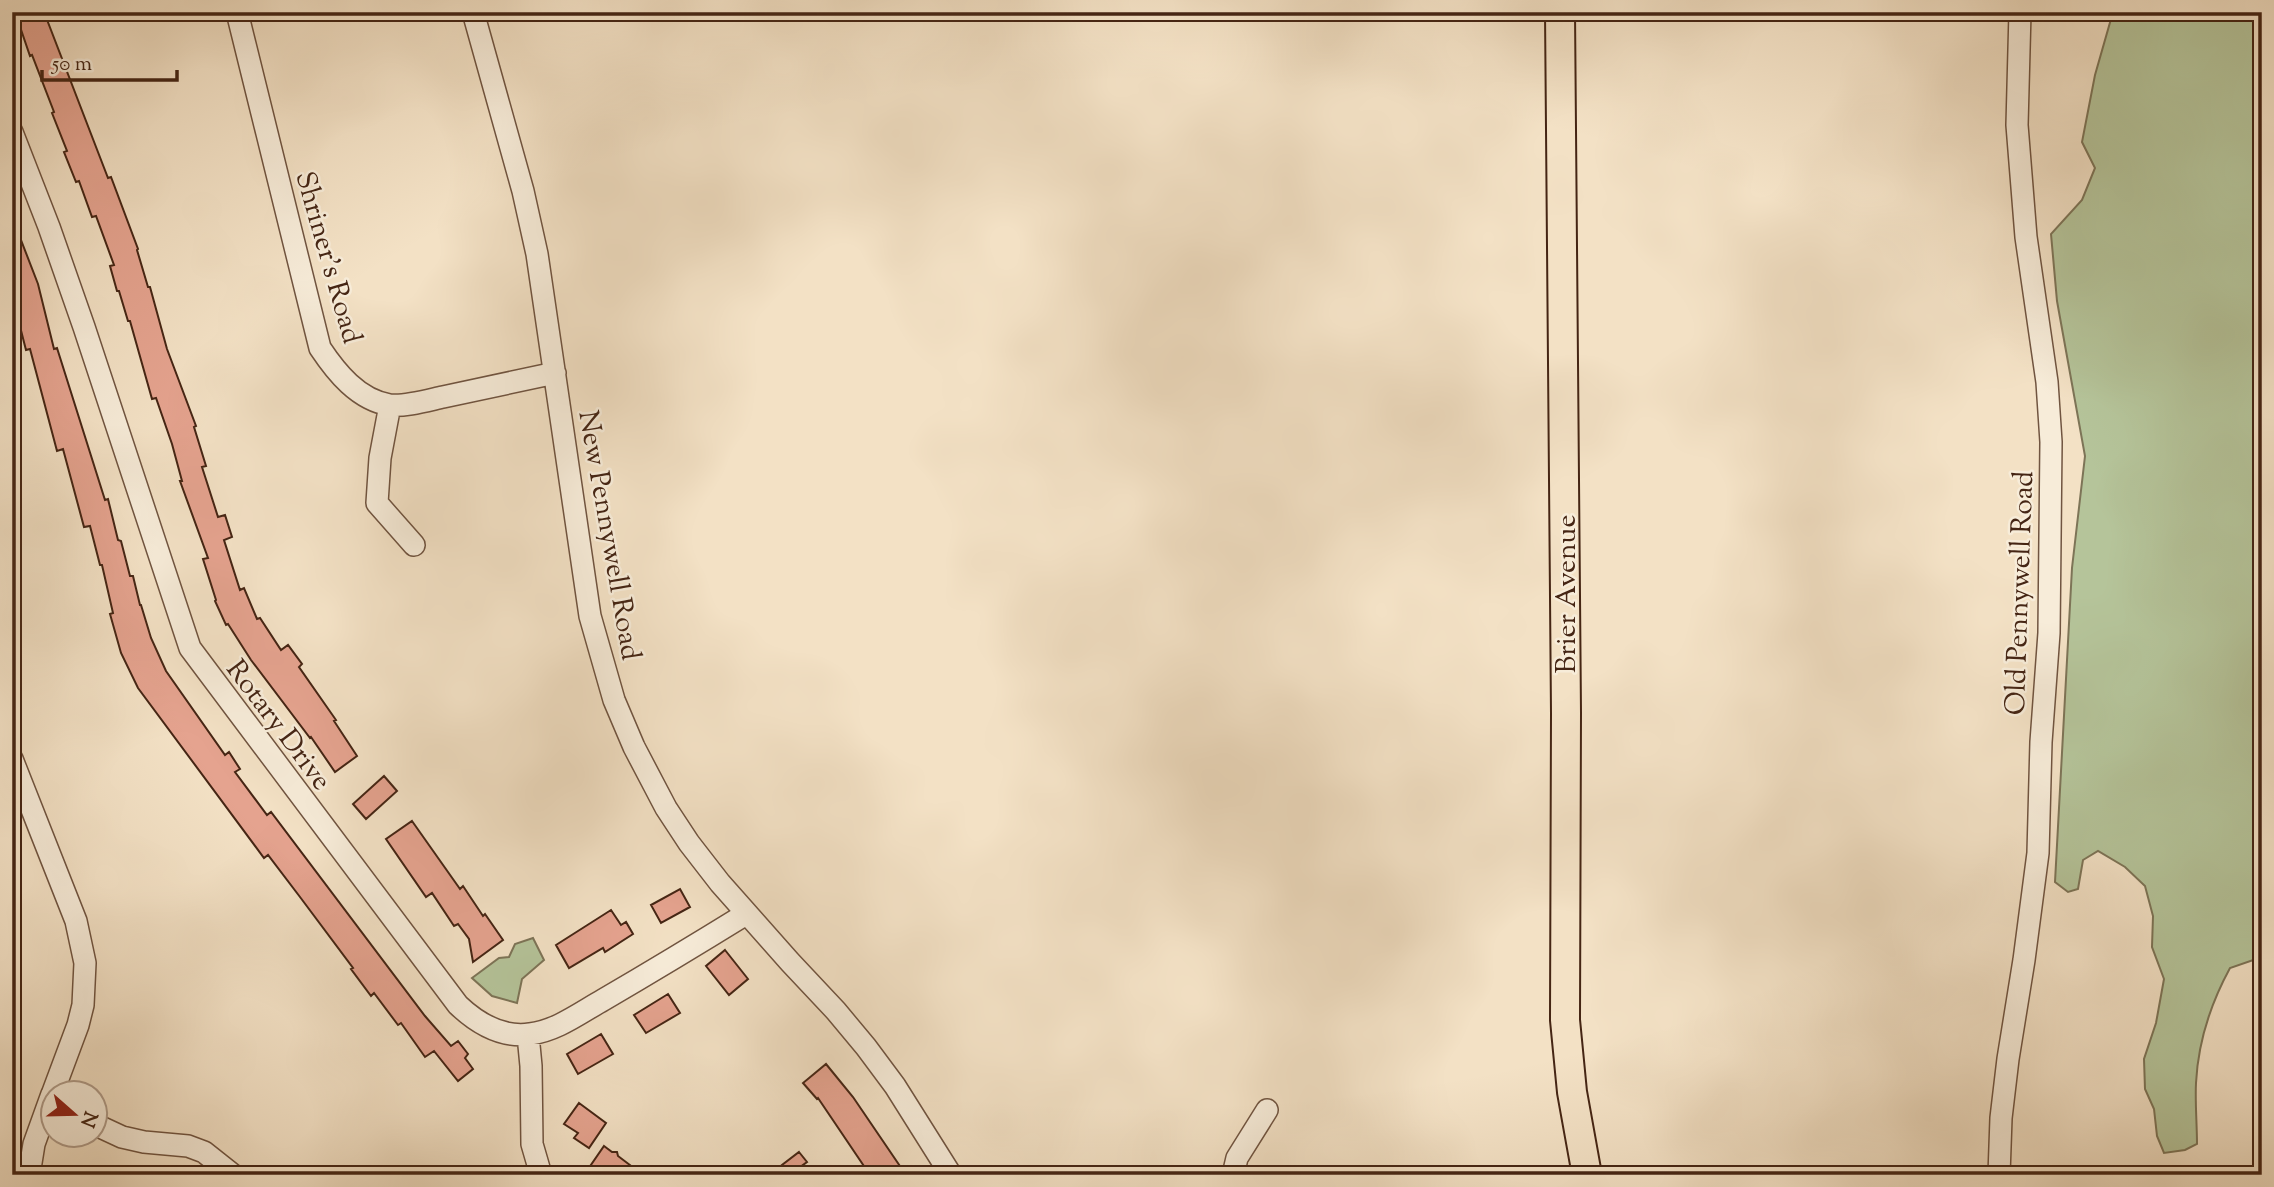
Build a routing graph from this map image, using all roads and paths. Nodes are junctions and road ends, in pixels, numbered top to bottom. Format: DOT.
graph roads {
  1 [pos="237,12"];
  2 [pos="473,12"];
  3 [pos="1560,12"];
  4 [pos="2020,12"];
  5 [pos="12,132"];
  6 [pos="555,373"];
  7 [pos="390,405"];
  8 [pos="414,545"];
  9 [pos="12,759"];
  10 [pos="746,914"];
  11 [pos="528,1035"];
  12 [pos="59,1078"];
  13 [pos="1267,1111"];
  14 [pos="108,1130"];
  15 [pos="38,1134"];
  16 [pos="29,1175"];
  17 [pos="233,1175"];
  18 [pos="541,1175"];
  19 [pos="951,1175"];
  20 [pos="1233,1175"];
  21 [pos="1587,1175"];
  22 [pos="1999,1175"];
  1 -- 7 [label="street, Shriner's Road"];
  2 -- 6 [label="street, New Pennywell Road"];
  3 -- 21 [label="main road, Brier Avenue"];
  4 -- 22 [label="street, Old Pennywell Road"];
  5 -- 11 [label="street, Rotary Drive"];
  6 -- 7 [label="street"];
  6 -- 10 [label="street, New Pennywell Road"];
  7 -- 8 [label="street"];
  9 -- 12 [label="street"];
  10 -- 11 [label="street, Rotary Drive"];
  10 -- 19 [label="street, New Pennywell Road"];
  11 -- 18 [label="street"];
  13 -- 20 [label="street"];
  14 -- 17 [label="street"];
  15 -- 16 [label="street"];
}
